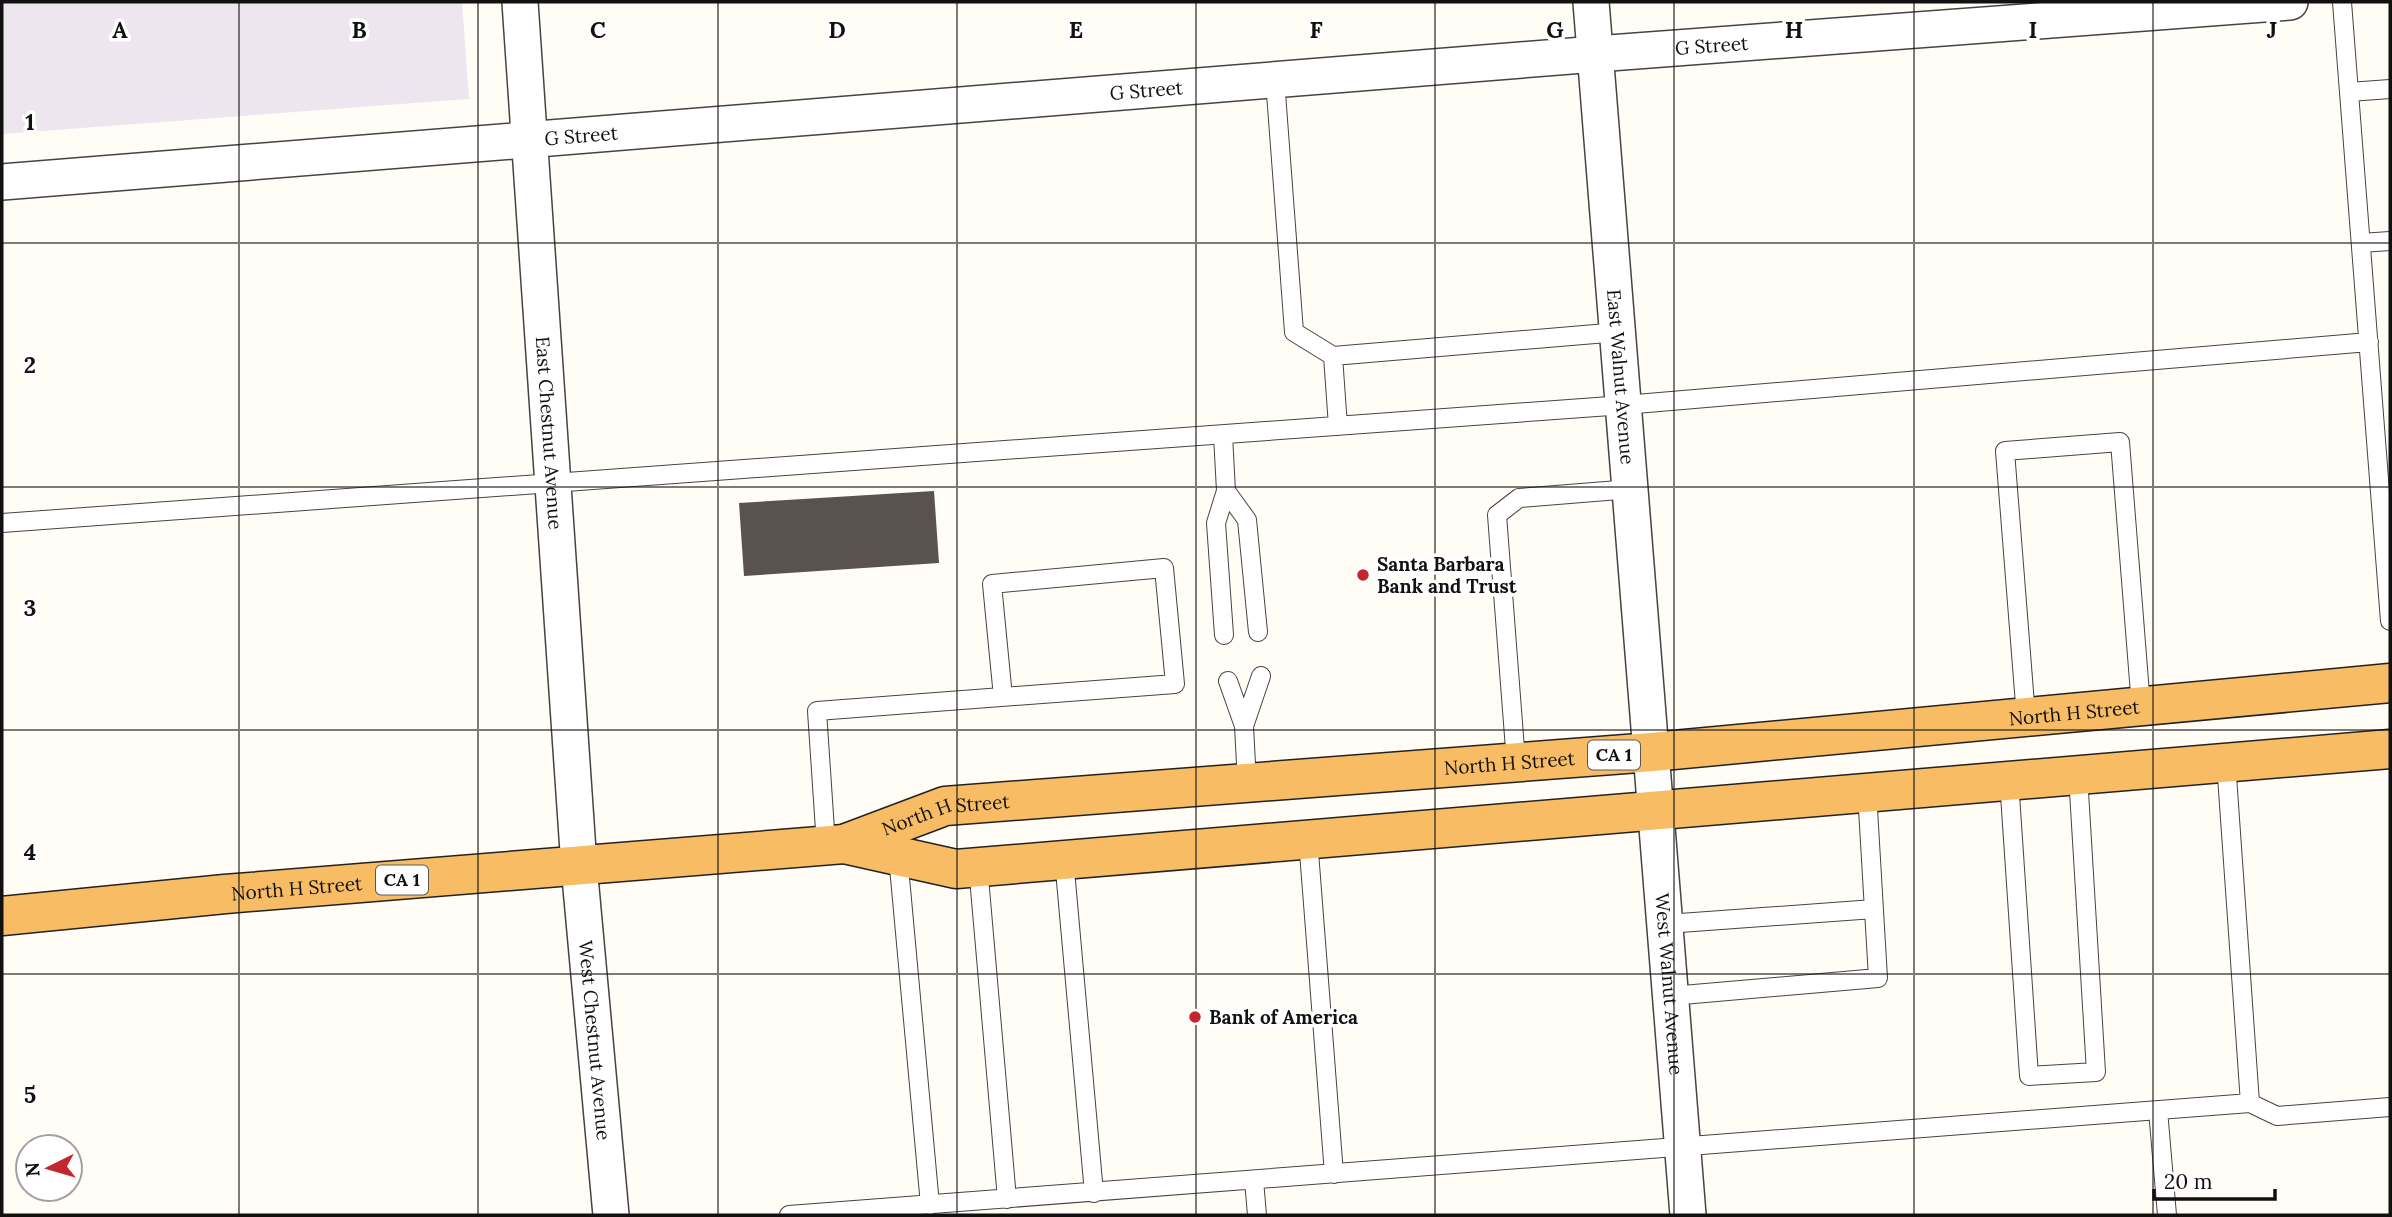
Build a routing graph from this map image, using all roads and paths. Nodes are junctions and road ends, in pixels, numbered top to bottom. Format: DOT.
graph roads {
  1 [pos="520,2"];
  2 [pos="1591,2"];
  3 [pos="2290,2"];
  4 [pos="2342,2"];
  5 [pos="1596,54"];
  6 [pos="1275,80"];
  7 [pos="2390,89"];
  8 [pos="2349,92"];
  9 [pos="530,141"];
  10 [pos="2,182"];
  11 [pos="2390,241"];
  12 [pos="2361,243"];
  13 [pos="1619,332"];
  14 [pos="2369,342"];
  15 [pos="1333,356"];
  16 [pos="1624,405"];
  17 [pos="1338,426"];
  18 [pos="1223,435"];
  19 [pos="552,484"];
  20 [pos="1631,489"];
  21 [pos="1226,491"];
  22 [pos="2,523"];
  23 [pos="2390,621"];
  24 [pos="1258,632"];
  25 [pos="1224,635"];
  26 [pos="1261,676"];
  27 [pos="1228,681"];
  28 [pos="2390,683"];
  29 [pos="1003,697"];
  30 [pos="2141,706"];
  31 [pos="2026,717"];
  32 [pos="1244,726"];
  33 [pos="2390,749"];
  34 [pos="1652,752"];
  35 [pos="1516,762"];
  36 [pos="2226,762"];
  37 [pos="2078,775"];
  38 [pos="2009,780"];
  39 [pos="1247,783"];
  40 [pos="1867,792"];
  41 [pos="1657,810"];
  42 [pos="1308,839"];
  43 [pos="835,844"];
  44 [pos="898,856"];
  45 [pos="1064,859"];
  46 [pos="579,866"];
  47 [pos="978,866"];
  48 [pos="1874,909"];
  49 [pos="2,916"];
  50 [pos="1666,925"];
  51 [pos="1671,996"];
  52 [pos="2250,1103"];
  53 [pos="2390,1107"];
  54 [pos="2158,1110"];
  55 [pos="1682,1148"];
  56 [pos="1334,1174"];
  57 [pos="1254,1180"];
  58 [pos="1094,1193"];
  59 [pos="1007,1199"];
  60 [pos="930,1205"];
  61 [pos="850,1213"];
  62 [pos="611,1215"];
  63 [pos="789,1215"];
  64 [pos="1257,1215"];
  65 [pos="1688,1215"];
  66 [pos="2167,1215"];
  1 -- 9 [label="street, East Chestnut Avenue"];
  2 -- 5 [label="street, East Walnut Avenue"];
  3 -- 5 [label="street, G Street"];
  4 -- 8 [label="lane"];
  5 -- 6 [label="street, G Street"];
  5 -- 13 [label="street, East Walnut Avenue"];
  6 -- 9 [label="street, G Street"];
  6 -- 15 [label="lane"];
  7 -- 8 [label="lane"];
  8 -- 12 [label="lane"];
  9 -- 10 [label="street, G Street"];
  9 -- 19 [label="street, East Chestnut Avenue"];
  11 -- 12 [label="lane"];
  12 -- 14 [label="lane"];
  13 -- 15 [label="lane"];
  13 -- 16 [label="street, East Walnut Avenue"];
  14 -- 16 [label="lane"];
  14 -- 23 [label="lane"];
  15 -- 17 [label="lane"];
  16 -- 17 [label="lane"];
  16 -- 20 [label="street, East Walnut Avenue"];
  17 -- 18 [label="lane"];
  18 -- 19 [label="lane"];
  18 -- 21 [label="lane"];
  19 -- 22 [label="lane"];
  19 -- 46 [label="street, East Chestnut Avenue"];
  20 -- 34 [label="street, East Walnut Avenue"];
  20 -- 35 [label="lane"];
  21 -- 24 [label="lane"];
  21 -- 25 [label="lane"];
  26 -- 32 [label="lane"];
  27 -- 32 [label="lane"];
  28 -- 30 [label="highway, North H Street / CA 1"];
  29 -- 29 [label="lane"];
  29 -- 43 [label="lane"];
  30 -- 31 [label="highway, North H Street / CA 1"];
  30 -- 31 [label="lane"];
  31 -- 34 [label="highway, North H Street / CA 1"];
  32 -- 39 [label="lane"];
  33 -- 36 [label="highway, North H Street / CA 1"];
  34 -- 35 [label="highway, North H Street / CA 1"];
  34 -- 41 [label="street, West Walnut Avenue"];
  35 -- 39 [label="highway, North H Street / CA 1"];
  36 -- 37 [label="highway, North H Street / CA 1"];
  36 -- 52 [label="lane"];
  37 -- 38 [label="highway, North H Street / CA 1"];
  37 -- 38 [label="lane"];
  38 -- 40 [label="highway, North H Street / CA 1"];
  39 -- 43 [label="highway, North H Street / CA 1"];
  40 -- 41 [label="highway, North H Street / CA 1"];
  40 -- 48 [label="lane"];
  41 -- 42 [label="highway, North H Street / CA 1"];
  41 -- 50 [label="street, West Walnut Avenue"];
  42 -- 45 [label="highway, North H Street / CA 1"];
  42 -- 56 [label="lane"];
  43 -- 44 [label="highway, North H Street / CA 1"];
  43 -- 46 [label="highway, North H Street / CA 1"];
  44 -- 47 [label="highway, North H Street / CA 1"];
  44 -- 60 [label="lane"];
  45 -- 47 [label="highway, North H Street / CA 1"];
  45 -- 58 [label="lane"];
  46 -- 49 [label="highway, North H Street / CA 1"];
  46 -- 62 [label="street, West Chestnut Avenue"];
  47 -- 59 [label="lane"];
  48 -- 50 [label="lane"];
  48 -- 51 [label="lane"];
  50 -- 51 [label="street, West Walnut Avenue"];
  51 -- 55 [label="street, West Walnut Avenue"];
  52 -- 53 [label="lane"];
  52 -- 54 [label="lane"];
  54 -- 55 [label="lane"];
  54 -- 66 [label="lane"];
  55 -- 56 [label="lane"];
  55 -- 65 [label="street, West Walnut Avenue"];
  56 -- 57 [label="lane"];
  57 -- 58 [label="lane"];
  57 -- 64 [label="lane"];
  58 -- 59 [label="lane"];
  59 -- 60 [label="lane"];
  60 -- 61 [label="lane"];
  61 -- 63 [label="lane"];
}
